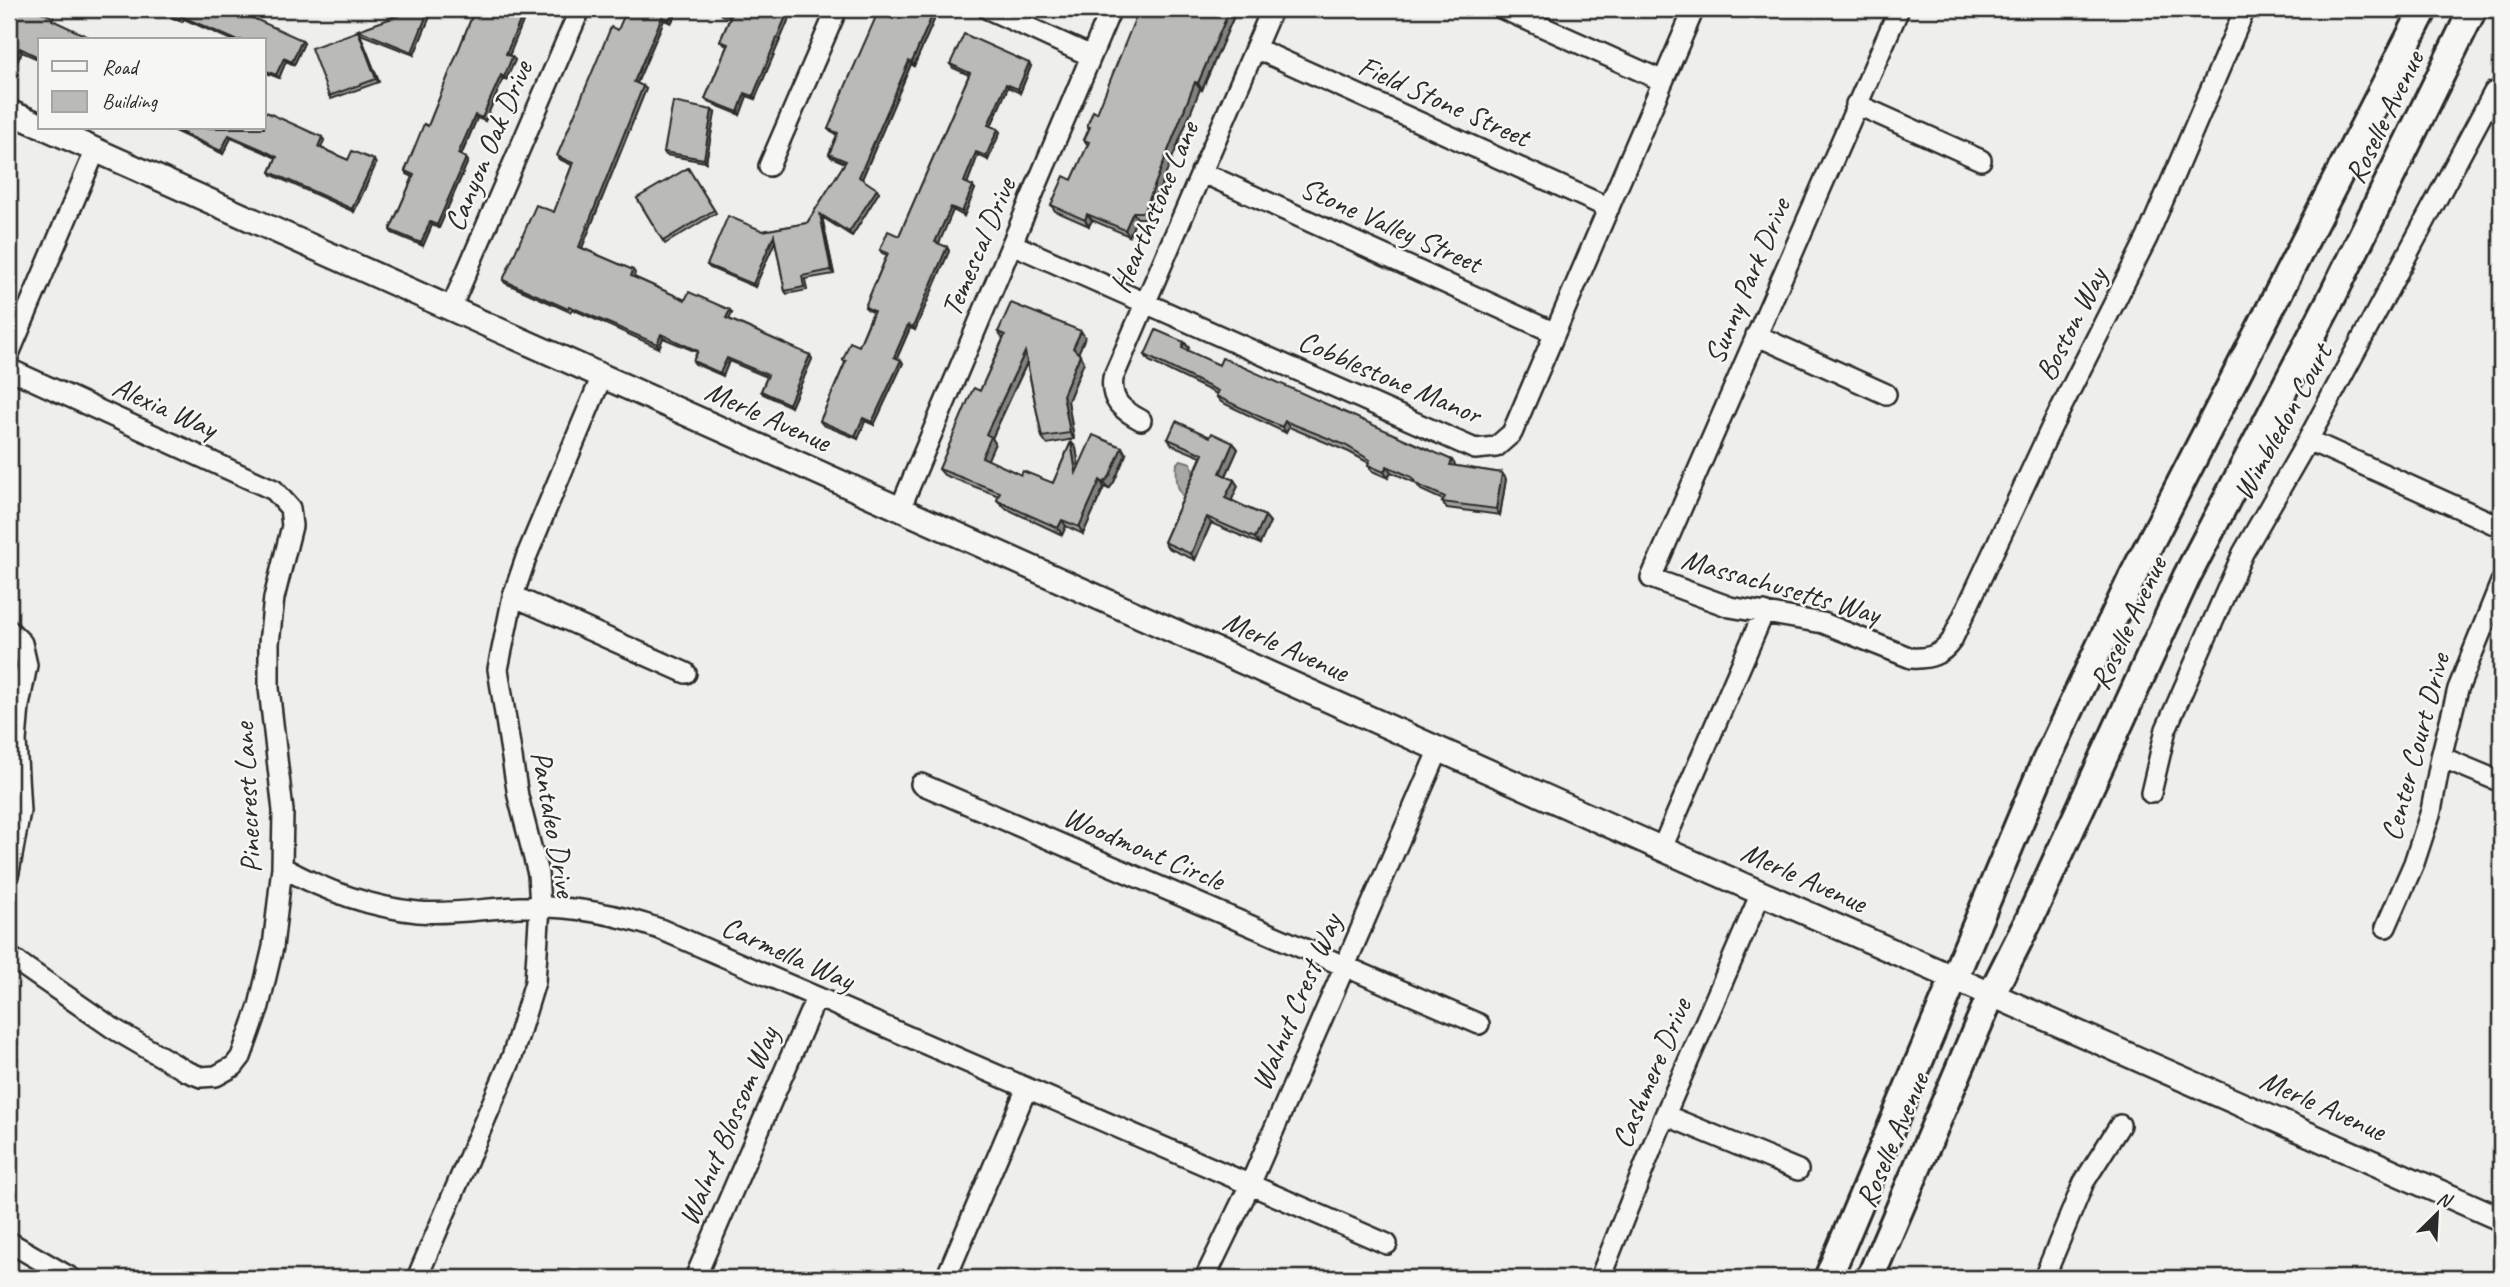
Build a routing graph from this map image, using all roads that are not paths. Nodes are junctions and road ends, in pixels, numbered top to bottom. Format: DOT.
graph roads {
  1 [pos="580,9"];
  2 [pos="837,9"];
  3 [pos="988,9"];
  4 [pos="1111,9"];
  5 [pos="1272,9"];
  6 [pos="1503,9"];
  7 [pos="1694,9"];
  8 [pos="1899,9"];
  9 [pos="2245,9"];
  10 [pos="2424,9"];
  11 [pos="2473,9"];
  12 [pos="1255,48"];
  13 [pos="1091,56"];
  14 [pos="1663,81"];
  15 [pos="2494,92"];
  16 [pos="1856,104"];
  17 [pos="9,111"];
  18 [pos="38,124"];
  19 [pos="51,130"];
  20 [pos="96,149"];
  21 [pos="1981,160"];
  22 [pos="769,166"];
  23 [pos="1202,172"];
  24 [pos="1609,208"];
  25 [pos="1012,244"];
  26 [pos="1145,303"];
  27 [pos="451,308"];
  28 [pos="1555,333"];
  29 [pos="1756,335"];
  30 [pos="9,354"];
  31 [pos="9,369"];
  32 [pos="602,376"];
  33 [pos="1886,394"];
  34 [pos="1141,420"];
  35 [pos="2308,440"];
  36 [pos="290,508"];
  37 [pos="900,509"];
  38 [pos="2501,527"];
  39 [pos="1651,578"];
  40 [pos="2501,582"];
  41 [pos="513,596"];
  42 [pos="1764,612"];
  43 [pos="15,637"];
  44 [pos="1935,656"];
  45 [pos="687,673"];
  46 [pos="1438,748"];
  47 [pos="2441,757"];
  48 [pos="2501,782"];
  49 [pos="921,784"];
  50 [pos="2151,793"];
  51 [pos="1662,848"];
  52 [pos="282,867"];
  53 [pos="9,872"];
  54 [pos="1761,893"];
  55 [pos="540,906"];
  56 [pos="2386,927"];
  57 [pos="9,956"];
  58 [pos="1344,966"];
  59 [pos="1955,979"];
  60 [pos="1991,995"];
  61 [pos="816,998"];
  62 [pos="1479,1024"];
  63 [pos="1026,1090"];
  64 [pos="1665,1115"];
  65 [pos="2120,1125"];
  66 [pos="1798,1170"];
  67 [pos="1249,1187"];
  68 [pos="2501,1219"];
  69 [pos="9,1242"];
  70 [pos="1387,1244"];
  71 [pos="71,1278"];
  72 [pos="417,1278"];
  73 [pos="695,1278"];
  74 [pos="946,1278"];
  75 [pos="1205,1278"];
  76 [pos="1600,1278"];
  77 [pos="1828,1278"];
  78 [pos="1870,1278"];
  79 [pos="2044,1278"];
  1 -- 27 [label="street, Canyon Oak Drive"];
  2 -- 22 [label="street"];
  3 -- 13 [label="street"];
  4 -- 13 [label="street, Temescal Drive"];
  5 -- 12 [label="street, Hearthstone Lane"];
  6 -- 14 [label="street"];
  7 -- 14 [label="street, Cobblestone Manor"];
  8 -- 16 [label="street, Sunny Park Drive"];
  9 -- 44 [label="street, Boston Way"];
  10 -- 59 [label="main road, Roselle Avenue"];
  11 -- 60 [label="main road, Roselle Avenue"];
  12 -- 23 [label="street, Hearthstone Lane"];
  12 -- 24 [label="street, Field Stone Street"];
  13 -- 25 [label="street, Temescal Drive"];
  14 -- 24 [label="street, Cobblestone Manor"];
  15 -- 35 [label="street, Wimbledon Court"];
  16 -- 21 [label="street"];
  16 -- 29 [label="street, Sunny Park Drive"];
  17 -- 18 [label="street"];
  19 -- 20 [label="street, Merle Avenue"];
  20 -- 27 [label="street, Merle Avenue"];
  20 -- 30 [label="street"];
  23 -- 26 [label="street, Hearthstone Lane"];
  23 -- 28 [label="street, Stone Valley Street"];
  24 -- 28 [label="street, Cobblestone Manor"];
  25 -- 26 [label="street, Cobblestone Manor"];
  25 -- 37 [label="street, Temescal Drive"];
  26 -- 28 [label="street, Cobblestone Manor"];
  26 -- 34 [label="street, Hearthstone Lane"];
  27 -- 32 [label="street, Merle Avenue"];
  29 -- 33 [label="street"];
  29 -- 39 [label="street, Sunny Park Drive"];
  31 -- 36 [label="street, Alexia Way"];
  32 -- 37 [label="street, Merle Avenue"];
  32 -- 41 [label="street, Pantaleo Drive"];
  35 -- 38 [label="street"];
  35 -- 50 [label="street, Wimbledon Court"];
  36 -- 52 [label="street, Pinecrest Lane"];
  37 -- 46 [label="street, Merle Avenue"];
  39 -- 42 [label="street, Massachusetts Way"];
  40 -- 47 [label="street, Center Court Drive"];
  41 -- 45 [label="street"];
  41 -- 55 [label="street, Pantaleo Drive"];
  42 -- 44 [label="street, Massachusetts Way"];
  42 -- 51 [label="street"];
  43 -- 53 [label="street"];
  46 -- 51 [label="street, Merle Avenue"];
  46 -- 58 [label="street, Walnut Crest Way"];
  47 -- 48 [label="street"];
  47 -- 56 [label="street, Center Court Drive"];
  49 -- 58 [label="street, Woodmont Circle"];
  51 -- 54 [label="street, Merle Avenue"];
  52 -- 55 [label="street, Carmella Way"];
  52 -- 57 [label="street, Pinecrest Lane"];
  54 -- 59 [label="street, Merle Avenue"];
  54 -- 64 [label="street, Cashmere Drive"];
  55 -- 61 [label="street, Carmella Way"];
  55 -- 72 [label="street, Pantaleo Drive"];
  58 -- 62 [label="street, Woodmont Circle"];
  58 -- 67 [label="street, Walnut Crest Way"];
  59 -- 60 [label="street, Merle Avenue"];
  59 -- 77 [label="main road, Roselle Avenue"];
  60 -- 68 [label="street, Merle Avenue"];
  60 -- 78 [label="main road, Roselle Avenue"];
  61 -- 63 [label="street, Carmella Way"];
  61 -- 73 [label="street, Walnut Blossom Way"];
  63 -- 67 [label="street, Carmella Way"];
  63 -- 74 [label="street"];
  64 -- 66 [label="street"];
  64 -- 76 [label="street, Cashmere Drive"];
  65 -- 79 [label="street"];
  67 -- 70 [label="street, Carmella Way"];
  67 -- 75 [label="street, Walnut Crest Way"];
  69 -- 71 [label="street"];
}
